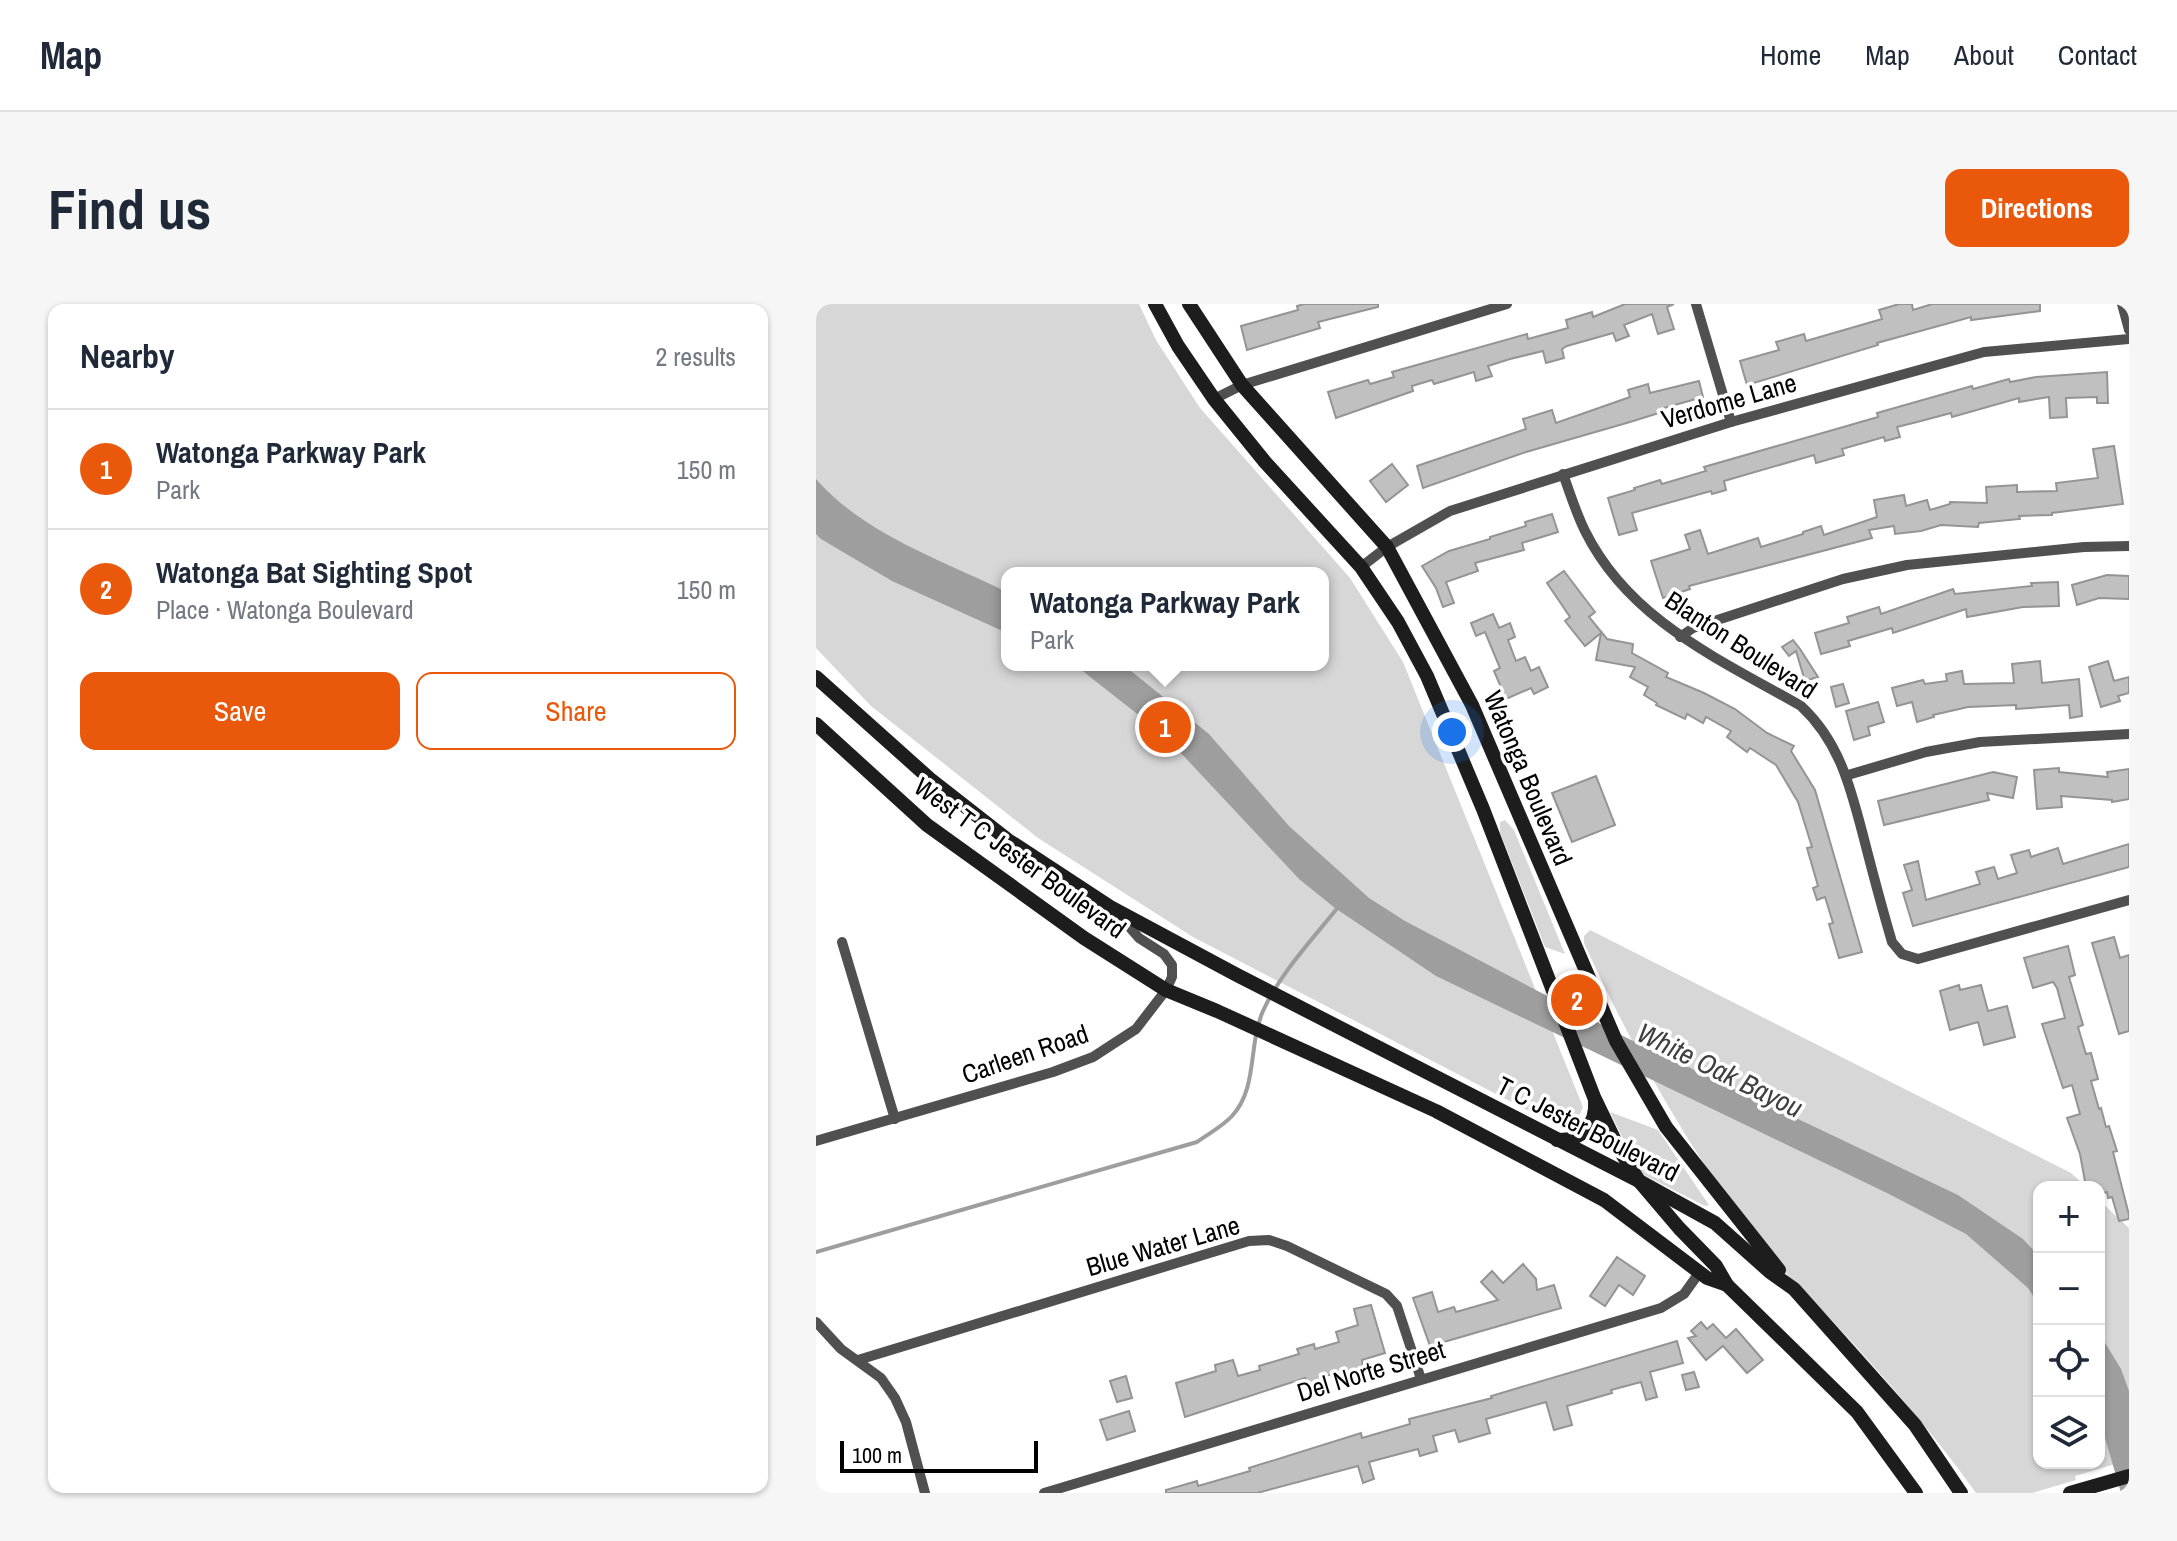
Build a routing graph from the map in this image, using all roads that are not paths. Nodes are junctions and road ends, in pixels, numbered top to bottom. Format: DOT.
graph roads {
  1 [pos="1155,304"];
  2 [pos="1189,304"];
  3 [pos="1507,304"];
  4 [pos="1696,304"];
  5 [pos="2122,304"];
  6 [pos="2129,330"];
  7 [pos="2129,339"];
  8 [pos="1242,385"];
  9 [pos="1214,399"];
  10 [pos="1731,422"];
  11 [pos="1563,474"];
  12 [pos="2129,546"];
  13 [pos="1387,547"];
  14 [pos="1361,567"];
  15 [pos="1680,637"];
  16 [pos="819,686"];
  17 [pos="816,724"];
  18 [pos="2129,734"];
  19 [pos="1848,775"];
  20 [pos="1510,797"];
  21 [pos="1483,809"];
  22 [pos="2129,900"];
  23 [pos="1112,908"];
  24 [pos="842,942"];
  25 [pos="1166,990"];
  26 [pos="1451,1086"];
  27 [pos="1594,1097"];
  28 [pos="1436,1111"];
  29 [pos="895,1119"];
  30 [pos="1553,1139"];
  31 [pos="816,1141"];
  32 [pos="1639,1181"];
  33 [pos="1699,1273"];
  34 [pos="1727,1285"];
  35 [pos="1794,1289"];
  36 [pos="816,1322"];
  37 [pos="858,1360"];
  38 [pos="1421,1379"];
  39 [pos="2129,1476"];
  40 [pos="925,1493"];
  41 [pos="1044,1493"];
  42 [pos="1916,1493"];
  43 [pos="1961,1493"];
  44 [pos="2070,1493"];
  1 -- 9 [label="main road, Watonga Boulevard"];
  2 -- 8 [label="main road, Watonga Boulevard"];
  3 -- 8 [label="street"];
  4 -- 10 [label="street"];
  5 -- 6 [label="street"];
  7 -- 10 [label="street, Verdome Lane"];
  8 -- 9 [label="street"];
  8 -- 13 [label="main road, Watonga Boulevard"];
  9 -- 14 [label="main road, Watonga Boulevard"];
  10 -- 11 [label="street, Verdome Lane"];
  11 -- 13 [label="street, Verdome Lane"];
  11 -- 15 [label="street, Blanton Boulevard"];
  12 -- 15 [label="street"];
  13 -- 14 [label="street, Verdome Lane"];
  13 -- 20 [label="main road, Watonga Boulevard"];
  14 -- 21 [label="main road, Watonga Boulevard"];
  15 -- 19 [label="street, Blanton Boulevard"];
  16 -- 23 [label="main road, West T C Jester Boulevard"];
  17 -- 25 [label="main road, West T C Jester Boulevard"];
  18 -- 19 [label="street"];
  19 -- 22 [label="street, Blanton Boulevard"];
  20 -- 21 [label="main road"];
  20 -- 35 [label="main road, Watonga Boulevard"];
  21 -- 27 [label="main road, Watonga Boulevard"];
  23 -- 25 [label="street"];
  23 -- 26 [label="main road, T C Jester Boulevard"];
  24 -- 29 [label="street"];
  25 -- 28 [label="main road, T C Jester Boulevard"];
  25 -- 29 [label="street, Carleen Road"];
  26 -- 28 [label="main road"];
  26 -- 30 [label="main road, T C Jester Boulevard"];
  27 -- 30 [label="main road"];
  27 -- 32 [label="main road, Watonga Boulevard"];
  28 -- 33 [label="main road, T C Jester Boulevard"];
  29 -- 31 [label="street, Carleen Road"];
  30 -- 32 [label="main road, T C Jester Boulevard"];
  32 -- 34 [label="main road, Watonga Boulevard"];
  32 -- 35 [label="main road, T C Jester Boulevard"];
  33 -- 34 [label="main road, T C Jester Boulevard"];
  33 -- 38 [label="street, Del Norte Street"];
  34 -- 42 [label="main road, T C Jester Boulevard"];
  35 -- 43 [label="main road, T C Jester Boulevard"];
  36 -- 37 [label="street"];
  37 -- 38 [label="street, Blue Water Lane"];
  37 -- 40 [label="street"];
  38 -- 41 [label="street, Del Norte Street"];
  39 -- 44 [label="main road"];
}
